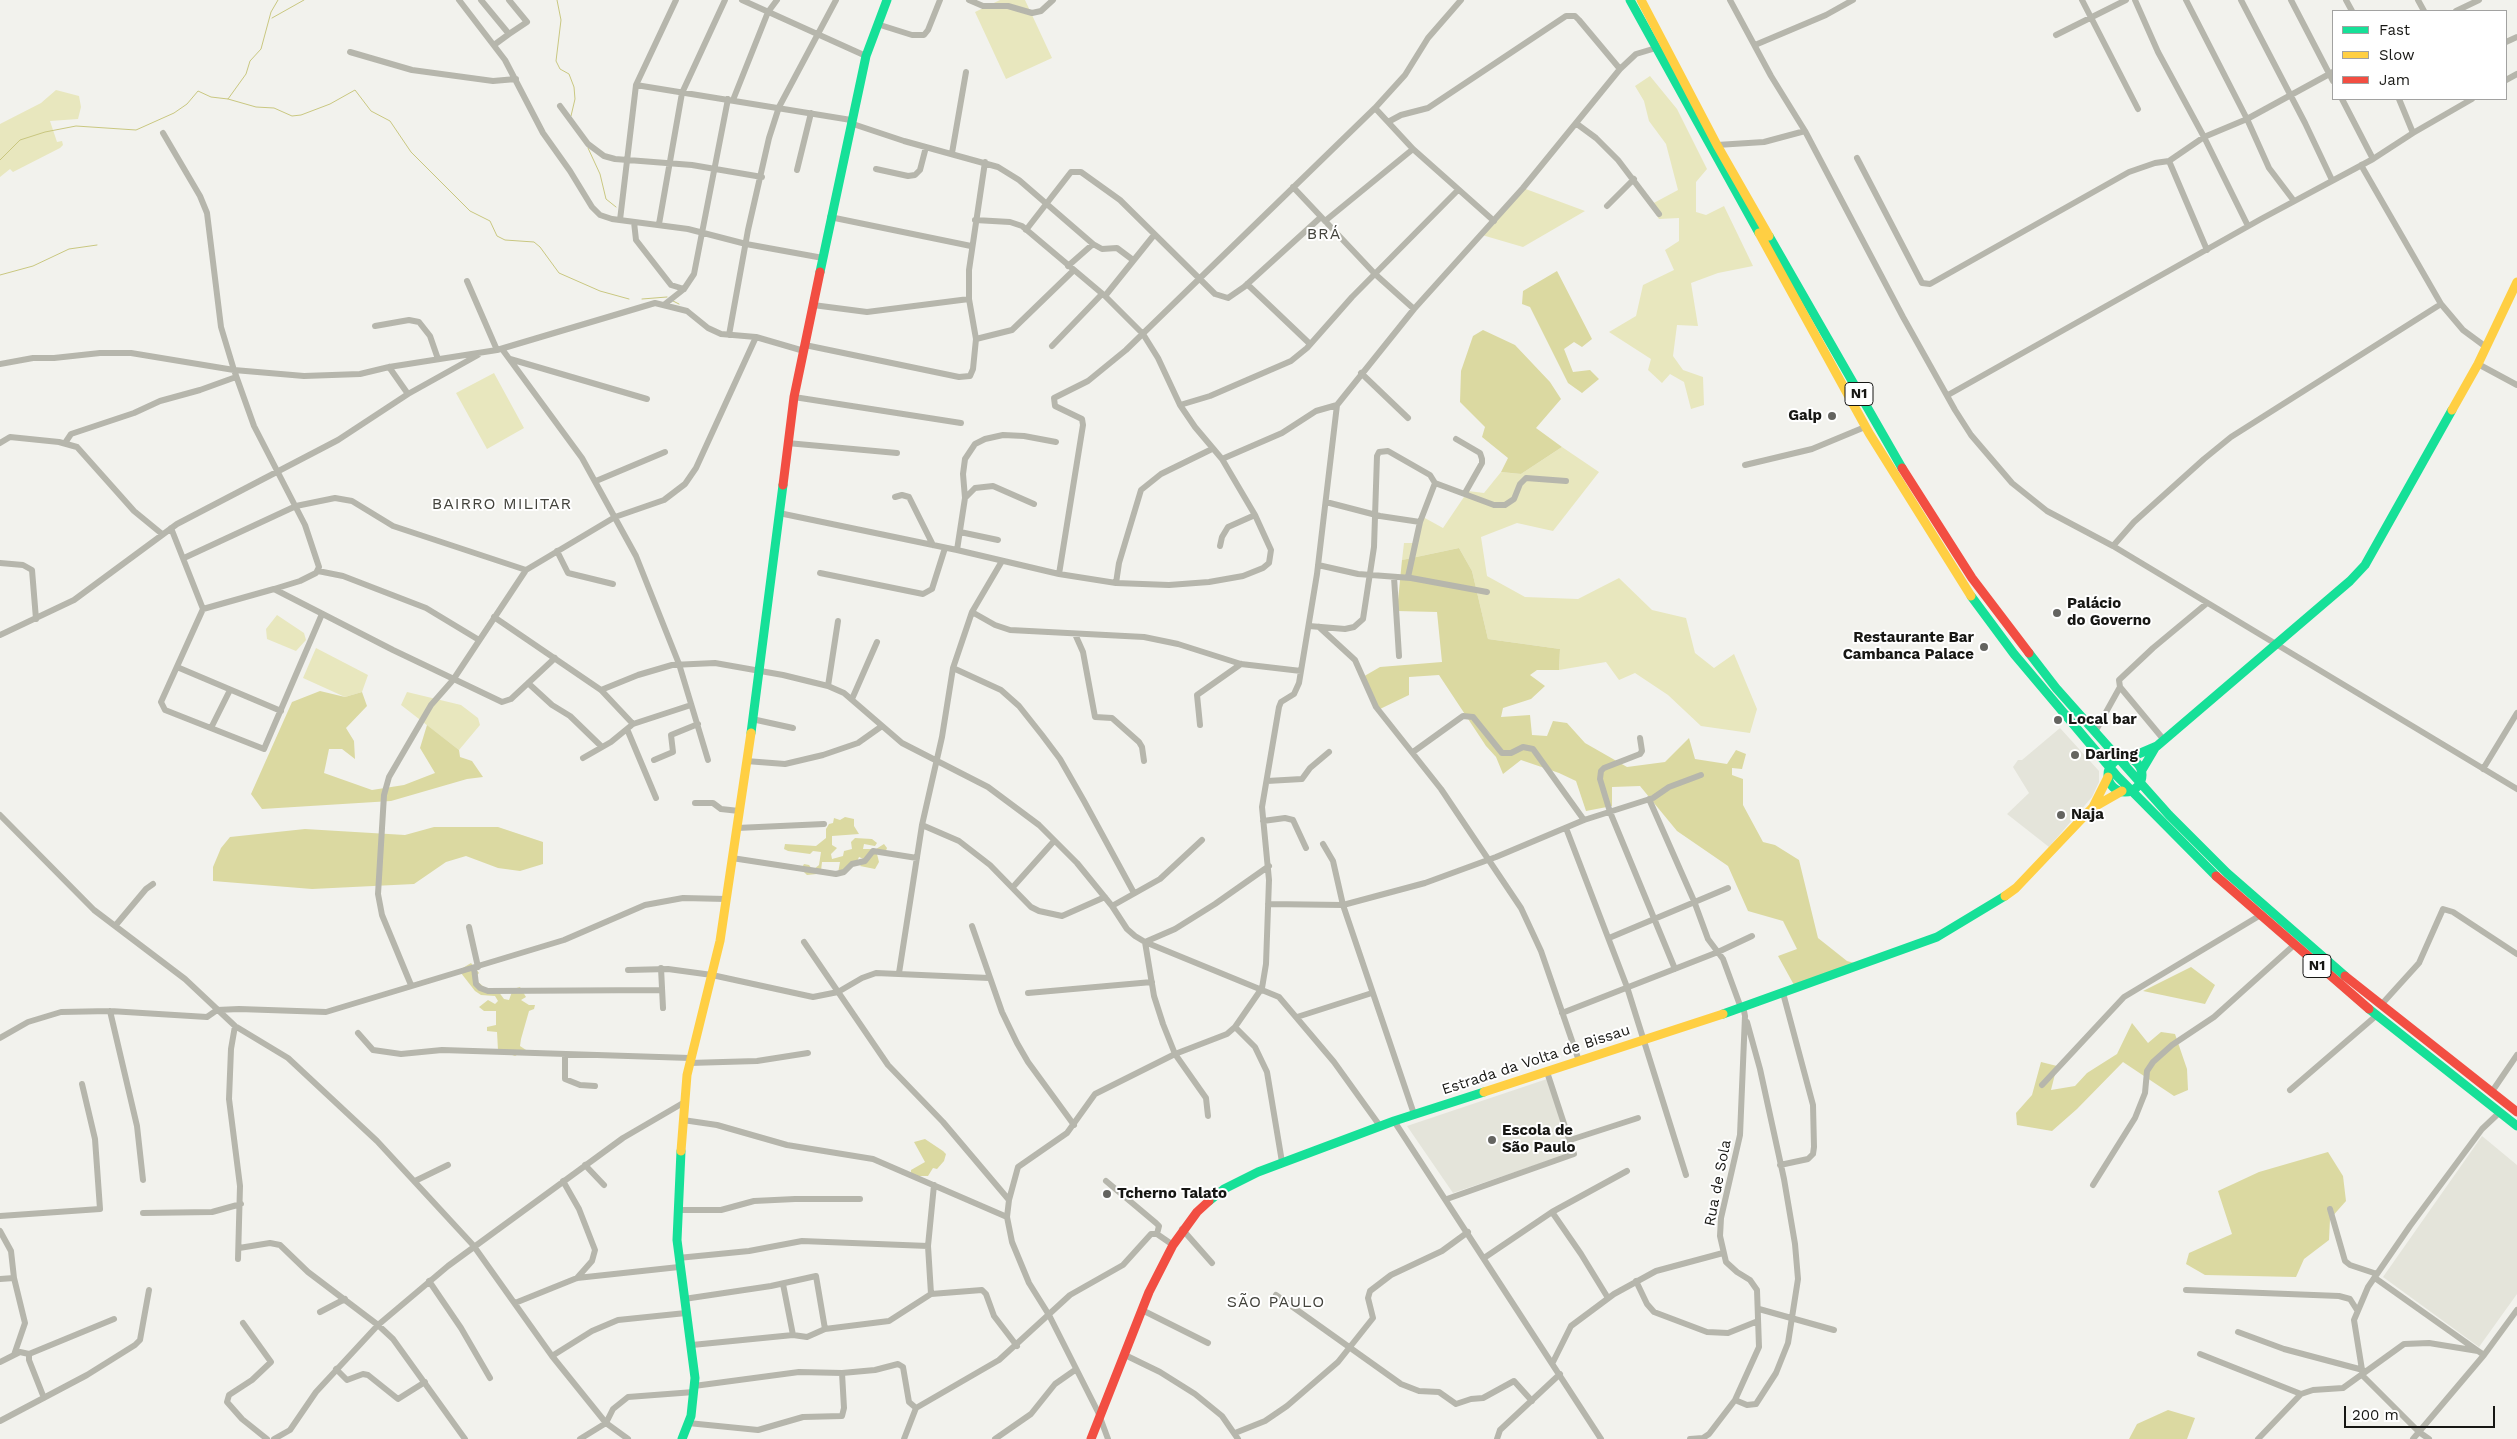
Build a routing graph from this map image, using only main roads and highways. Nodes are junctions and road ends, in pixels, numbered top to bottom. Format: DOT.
graph roads {
  1 [pos="887,0"];
  2 [pos="1630,0"];
  3 [pos="1641,0"];
  4 [pos="2517,282"];
  5 [pos="2160,743"];
  6 [pos="2129,758"];
  7 [pos="2118,760"];
  8 [pos="2142,770"];
  9 [pos="2109,772"];
  10 [pos="2140,783"];
  11 [pos="2126,791"];
  12 [pos="2094,807"];
  13 [pos="2517,1112"];
  14 [pos="2517,1126"];
  15 [pos="682,1439"];
  16 [pos="1091,1439"];
  1 -- 15 [label="main road"];
  2 -- 9 [label="main road, N1"];
  3 -- 7 [label="main road, N1"];
  4 -- 5 [label="main road"];
  5 -- 6 [label="main road"];
  5 -- 8 [label="main road"];
  6 -- 7 [label="main road"];
  6 -- 8 [label="main road"];
  7 -- 9 [label="main road"];
  7 -- 10 [label="main road, N1"];
  8 -- 10 [label="main road"];
  9 -- 11 [label="main road, N1"];
  9 -- 12 [label="main road"];
  10 -- 11 [label="main road"];
  10 -- 13 [label="main road, N1"];
  11 -- 12 [label="main road"];
  11 -- 14 [label="main road, N1"];
  12 -- 16 [label="main road, Estrada da Volta de Bissau"];
}
